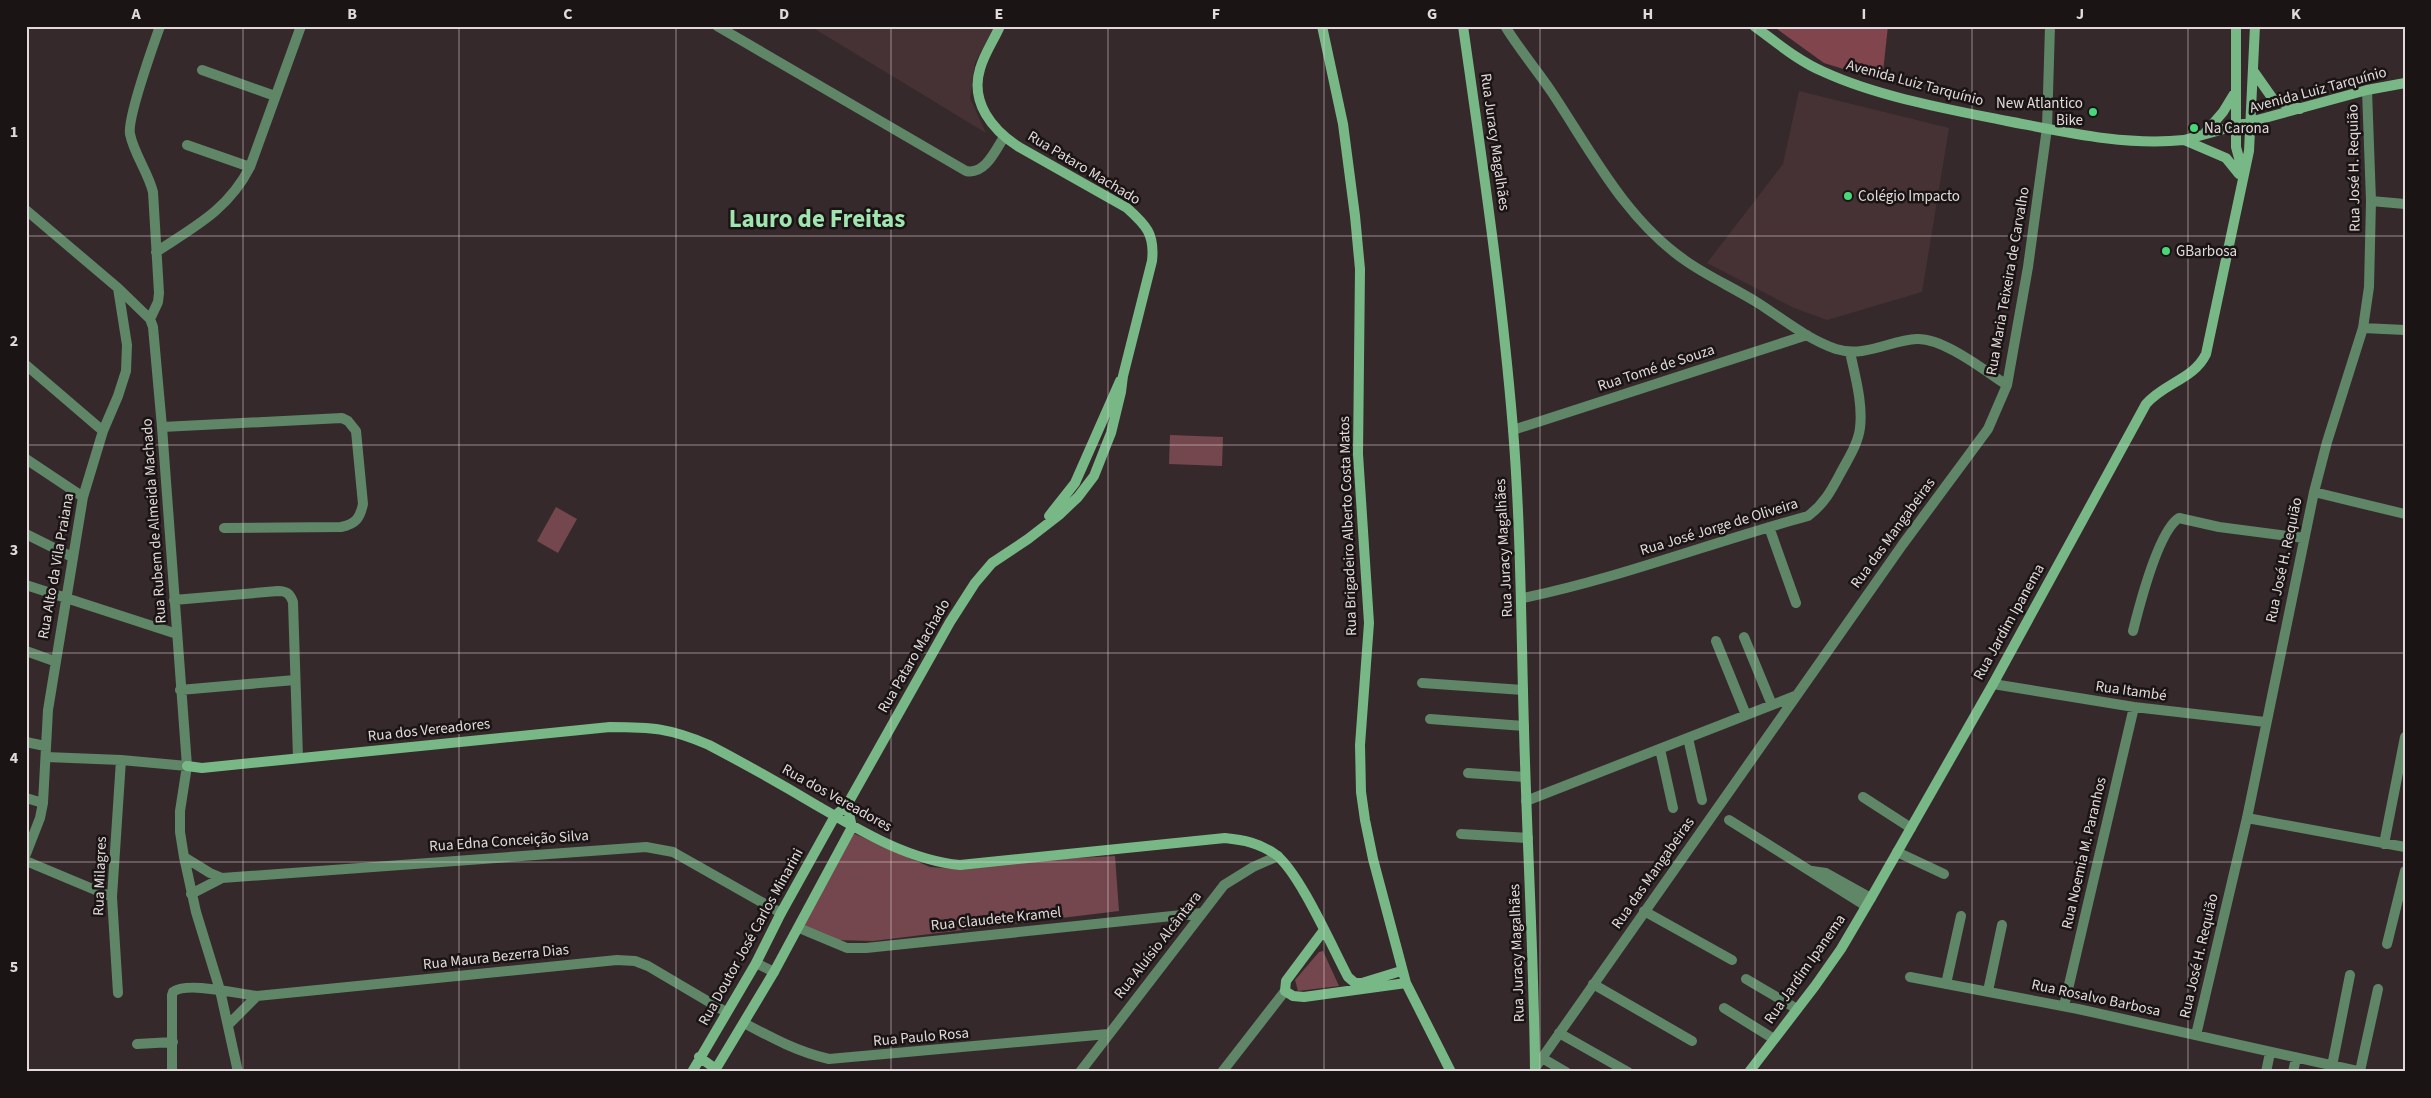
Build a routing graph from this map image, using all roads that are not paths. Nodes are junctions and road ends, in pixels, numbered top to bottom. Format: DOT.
graph roads {
  1 [pos="160,26"];
  2 [pos="301,26"];
  3 [pos="717,26"];
  4 [pos="1000,26"];
  5 [pos="1322,26"];
  6 [pos="1462,26"];
  7 [pos="1504,26"];
  8 [pos="1754,26"];
  9 [pos="2050,26"];
  10 [pos="2236,26"];
  11 [pos="2255,26"];
  12 [pos="202,70"];
  13 [pos="2254,72"];
  14 [pos="2405,83"];
  15 [pos="2367,90"];
  16 [pos="2235,93"];
  17 [pos="275,96"];
  18 [pos="2301,109"];
  19 [pos="2252,123"];
  20 [pos="2235,127"];
  21 [pos="2047,128"];
  22 [pos="2204,135"];
  23 [pos="1004,137"];
  24 [pos="2184,140"];
  25 [pos="187,145"];
  26 [pos="250,167"];
  27 [pos="2243,175"];
  28 [pos="2371,200"];
  29 [pos="2405,204"];
  30 [pos="26,210"];
  31 [pos="156,252"];
  32 [pos="118,288"];
  33 [pos="150,319"];
  34 [pos="2363,328"];
  35 [pos="2405,330"];
  36 [pos="1807,335"];
  37 [pos="1850,352"];
  38 [pos="26,364"];
  39 [pos="1123,376"];
  40 [pos="2007,385"];
  41 [pos="162,427"];
  42 [pos="1513,430"];
  43 [pos="102,432"];
  44 [pos="1094,439"];
  45 [pos="1105,450"];
  46 [pos="26,459"];
  47 [pos="1085,464"];
  48 [pos="1094,476"];
  49 [pos="2314,492"];
  50 [pos="83,497"];
  51 [pos="2405,514"];
  52 [pos="1769,527"];
  53 [pos="224,528"];
  54 [pos="26,534"];
  55 [pos="2304,538"];
  56 [pos="1028,539"];
  57 [pos="72,557"];
  58 [pos="26,585"];
  59 [pos="1523,598"];
  60 [pos="66,599"];
  61 [pos="174,600"];
  62 [pos="1796,603"];
  63 [pos="2133,631"];
  64 [pos="177,634"];
  65 [pos="1744,637"];
  66 [pos="1716,641"];
  67 [pos="26,651"];
  68 [pos="54,661"];
  69 [pos="295,680"];
  70 [pos="1422,682"];
  71 [pos="1992,684"];
  72 [pos="180,690"];
  73 [pos="1523,690"];
  74 [pos="1796,696"];
  75 [pos="1772,705"];
  76 [pos="2134,707"];
  77 [pos="1746,715"];
  78 [pos="1430,719"];
  79 [pos="2265,722"];
  80 [pos="1524,726"];
  81 [pos="2405,736"];
  82 [pos="1688,738"];
  83 [pos="26,742"];
  84 [pos="1660,749"];
  85 [pos="46,751"];
  86 [pos="298,758"];
  87 [pos="121,760"];
  88 [pos="187,766"];
  89 [pos="1468,773"];
  90 [pos="1525,777"];
  91 [pos="1863,797"];
  92 [pos="26,798"];
  93 [pos="1702,800"];
  94 [pos="1526,801"];
  95 [pos="44,803"];
  96 [pos="846,805"];
  97 [pos="1673,808"];
  98 [pos="835,816"];
  99 [pos="2247,818"];
  100 [pos="1729,820"];
  101 [pos="852,827"];
  102 [pos="1911,828"];
  103 [pos="1461,834"];
  104 [pos="1528,838"];
  105 [pos="2384,844"];
  106 [pos="2405,848"];
  107 [pos="1897,852"];
  108 [pos="26,854"];
  109 [pos="1278,856"];
  110 [pos="184,857"];
  111 [pos="26,861"];
  112 [pos="2405,871"];
  113 [pos="1944,874"];
  114 [pos="222,878"];
  115 [pos="191,894"];
  116 [pos="112,897"];
  117 [pos="1869,902"];
  118 [pos="1644,911"];
  119 [pos="781,913"];
  120 [pos="1201,913"];
  121 [pos="1961,916"];
  122 [pos="2002,925"];
  123 [pos="799,928"];
  124 [pos="1324,930"];
  125 [pos="2387,944"];
  126 [pos="1732,960"];
  127 [pos="756,963"];
  128 [pos="1402,970"];
  129 [pos="774,972"];
  130 [pos="2350,975"];
  131 [pos="1910,977"];
  132 [pos="1746,979"];
  133 [pos="1406,983"];
  134 [pos="1593,984"];
  135 [pos="1946,984"];
  136 [pos="2378,989"];
  137 [pos="220,990"];
  138 [pos="1285,990"];
  139 [pos="1988,992"];
  140 [pos="118,993"];
  141 [pos="257,996"];
  142 [pos="2064,1006"];
  143 [pos="1724,1008"];
  144 [pos="1797,1009"];
  145 [pos="726,1012"];
  146 [pos="744,1023"];
  147 [pos="228,1025"];
  148 [pos="1560,1033"];
  149 [pos="1108,1034"];
  150 [pos="2196,1035"];
  151 [pos="1774,1038"];
  152 [pos="1692,1041"];
  153 [pos="174,1042"];
  154 [pos="137,1044"];
  155 [pos="2270,1053"];
  156 [pos="699,1058"];
  157 [pos="1542,1058"];
  158 [pos="2296,1058"];
  159 [pos="2332,1066"];
  160 [pos="715,1070"];
  161 [pos="1535,1070"];
  162 [pos="237,1071"];
  163 [pos="172,1072"];
  164 [pos="692,1072"];
  165 [pos="1080,1072"];
  166 [pos="1222,1072"];
  167 [pos="1451,1072"];
  168 [pos="1566,1072"];
  169 [pos="1628,1072"];
  170 [pos="1749,1072"];
  171 [pos="2266,1072"];
  172 [pos="2293,1072"];
  173 [pos="2361,1072"];
  1 -- 31 [label="street"];
  2 -- 17 [label="street"];
  3 -- 23 [label="street"];
  4 -- 23 [label="street, Rua Pataro Machado"];
  5 -- 128 [label="street, Rua Brigadeiro Alberto Costa Matos"];
  6 -- 42 [label="street, Rua Juracy Magalhães"];
  7 -- 36 [label="street, Rua Maria Teixeira de Carvalho"];
  8 -- 21 [label="street, Avenida Luiz Tarquínio"];
  9 -- 21 [label="street, Rua Maria Teixeira de Carvalho"];
  10 -- 16 [label="street, Rua Jardim Ipanema"];
  11 -- 13 [label="street, Rua Jardim Ipanema"];
  12 -- 17 [label="street"];
  13 -- 18 [label="street"];
  13 -- 19 [label="street, Rua Jardim Ipanema"];
  14 -- 15 [label="street, Avenida Luiz Tarquínio"];
  15 -- 18 [label="street, Avenida Luiz Tarquínio"];
  15 -- 28 [label="street, Rua José H. Requião"];
  16 -- 20 [label="street, Rua Jardim Ipanema"];
  16 -- 22 [label="street"];
  17 -- 26 [label="street"];
  18 -- 19 [label="street, Avenida Luiz Tarquínio"];
  19 -- 20 [label="street, Avenida Luiz Tarquínio"];
  19 -- 27 [label="street, Rua Jardim Ipanema"];
  20 -- 22 [label="street, Avenida Luiz Tarquínio"];
  20 -- 27 [label="street, Rua Jardim Ipanema"];
  21 -- 24 [label="street, Avenida Luiz Tarquínio"];
  21 -- 40 [label="street, Rua Maria Teixeira de Carvalho"];
  22 -- 24 [label="street, Avenida Luiz Tarquínio"];
  23 -- 39 [label="street, Rua Pataro Machado"];
  24 -- 27 [label="street"];
  25 -- 26 [label="street"];
  26 -- 31 [label="street"];
  27 -- 71 [label="street, Rua Jardim Ipanema"];
  28 -- 29 [label="street"];
  28 -- 34 [label="street, Rua José H. Requião"];
  30 -- 32 [label="street"];
  31 -- 33 [label="street"];
  32 -- 33 [label="street"];
  32 -- 43 [label="street, Rua Alto da Vila Praiana"];
  33 -- 41 [label="street, Rua Rubem de Almeida Machado"];
  34 -- 35 [label="street"];
  34 -- 49 [label="street, Rua José H. Requião"];
  36 -- 37 [label="street, Rua Maria Teixeira de Carvalho"];
  36 -- 42 [label="street, Rua Tomé de Souza"];
  37 -- 40 [label="street, Rua Maria Teixeira de Carvalho"];
  37 -- 52 [label="street, Rua José Jorge de Oliveira"];
  38 -- 43 [label="street"];
  39 -- 44 [label="street, Rua Pataro Machado"];
  39 -- 45 [label="street, Rua Pataro Machado"];
  40 -- 74 [label="street, Rua das Mangabeiras"];
  41 -- 53 [label="street"];
  41 -- 61 [label="street, Rua Rubem de Almeida Machado"];
  42 -- 59 [label="street, Rua Juracy Magalhães"];
  43 -- 50 [label="street, Rua Alto da Vila Praiana"];
  44 -- 45 [label="street"];
  44 -- 47 [label="street, Rua Pataro Machado"];
  45 -- 48 [label="street, Rua Pataro Machado"];
  46 -- 50 [label="street"];
  47 -- 48 [label="street"];
  47 -- 56 [label="street, Rua Pataro Machado"];
  48 -- 56 [label="street, Rua Pataro Machado"];
  49 -- 51 [label="street"];
  49 -- 55 [label="street, Rua José H. Requião"];
  50 -- 57 [label="street, Rua Alto da Vila Praiana"];
  52 -- 59 [label="street, Rua José Jorge de Oliveira"];
  52 -- 62 [label="street"];
  54 -- 57 [label="street"];
  55 -- 63 [label="street"];
  55 -- 79 [label="street, Rua José H. Requião"];
  56 -- 96 [label="street, Rua Pataro Machado"];
  57 -- 60 [label="street, Rua Alto da Vila Praiana"];
  58 -- 60 [label="street"];
  59 -- 73 [label="street, Rua Juracy Magalhães"];
  60 -- 64 [label="street"];
  60 -- 68 [label="street, Rua Alto da Vila Praiana"];
  61 -- 64 [label="street, Rua Rubem de Almeida Machado"];
  61 -- 69 [label="street"];
  64 -- 72 [label="street, Rua Rubem de Almeida Machado"];
  65 -- 75 [label="street"];
  66 -- 77 [label="street"];
  67 -- 68 [label="street"];
  68 -- 85 [label="street, Rua Alto da Vila Praiana"];
  69 -- 72 [label="street"];
  69 -- 86 [label="street"];
  70 -- 73 [label="street"];
  71 -- 76 [label="street, Rua Itambé"];
  71 -- 102 [label="street, Rua Jardim Ipanema"];
  72 -- 88 [label="street, Rua Rubem de Almeida Machado"];
  73 -- 80 [label="street, Rua Juracy Magalhães"];
  74 -- 75 [label="street"];
  74 -- 118 [label="street, Rua das Mangabeiras"];
  75 -- 77 [label="street"];
  76 -- 79 [label="street, Rua Itambé"];
  76 -- 142 [label="street, Rua Noemia M. Paranhos"];
  77 -- 82 [label="street"];
  78 -- 80 [label="street"];
  79 -- 99 [label="street, Rua José H. Requião"];
  80 -- 90 [label="street, Rua Juracy Magalhães"];
  81 -- 105 [label="street"];
  82 -- 84 [label="street"];
  82 -- 93 [label="street"];
  83 -- 85 [label="street"];
  84 -- 94 [label="street"];
  84 -- 97 [label="street"];
  85 -- 87 [label="street"];
  85 -- 95 [label="street, Rua Alto da Vila Praiana"];
  86 -- 88 [label="street, Rua dos Vereadores"];
  86 -- 98 [label="street, Rua dos Vereadores"];
  87 -- 88 [label="street"];
  87 -- 116 [label="street, Rua Milagres"];
  88 -- 110 [label="street, Rua Rubem de Almeida Machado"];
  89 -- 90 [label="street"];
  90 -- 94 [label="street, Rua Juracy Magalhães"];
  91 -- 102 [label="street"];
  92 -- 95 [label="street"];
  94 -- 104 [label="street, Rua Juracy Magalhães"];
  95 -- 108 [label="street, Rua Alto da Vila Praiana"];
  96 -- 98 [label="street, Rua Pataro Machado"];
  96 -- 101 [label="street"];
  98 -- 101 [label="street, Rua dos Vereadores"];
  98 -- 119 [label="street, Rua Doutor José Carlos Minarini"];
  99 -- 105 [label="street"];
  99 -- 150 [label="street, Rua José H. Requião"];
  100 -- 117 [label="street"];
  101 -- 109 [label="street, Rua dos Vereadores"];
  101 -- 123 [label="street"];
  102 -- 107 [label="street, Rua Jardim Ipanema"];
  103 -- 104 [label="street"];
  104 -- 161 [label="street, Rua Juracy Magalhães"];
  105 -- 106 [label="street"];
  107 -- 113 [label="street"];
  107 -- 117 [label="street, Rua Jardim Ipanema"];
  109 -- 120 [label="street, Rua Aluísio Alcântara"];
  109 -- 124 [label="street, Rua dos Vereadores"];
  110 -- 114 [label="street"];
  110 -- 115 [label="street, Rua Rubem de Almeida Machado"];
  111 -- 116 [label="street"];
  112 -- 125 [label="street"];
  114 -- 115 [label="street, Rua Edna Conceição Silva"];
  114 -- 119 [label="street, Rua Edna Conceição Silva"];
  115 -- 137 [label="street, Rua Rubem de Almeida Machado"];
  116 -- 140 [label="street, Rua Milagres"];
  117 -- 144 [label="street, Rua Jardim Ipanema"];
  118 -- 126 [label="street"];
  118 -- 134 [label="street, Rua das Mangabeiras"];
  119 -- 127 [label="street, Rua Doutor José Carlos Minarini"];
  120 -- 123 [label="street, Rua Claudete Kramel"];
  120 -- 149 [label="street, Rua Aluísio Alcântara"];
  121 -- 135 [label="street"];
  122 -- 139 [label="street"];
  123 -- 129 [label="street"];
  124 -- 128 [label="street, Rua dos Vereadores"];
  124 -- 138 [label="street"];
  127 -- 129 [label="street"];
  127 -- 145 [label="street, Rua Doutor José Carlos Minarini"];
  128 -- 133 [label="street, Rua Brigadeiro Alberto Costa Matos"];
  129 -- 146 [label="street"];
  130 -- 159 [label="street"];
  131 -- 135 [label="street, Rua Rosalvo Barbosa"];
  132 -- 144 [label="street"];
  133 -- 138 [label="street"];
  133 -- 167 [label="street, Rua Brigadeiro Alberto Costa Matos"];
  134 -- 148 [label="street, Rua das Mangabeiras"];
  134 -- 152 [label="street"];
  135 -- 139 [label="street, Rua Rosalvo Barbosa"];
  136 -- 173 [label="street"];
  137 -- 141 [label="street, Rua Maura Bezerra Dias"];
  137 -- 147 [label="street, Rua Rubem de Almeida Machado"];
  137 -- 153 [label="street, Rua Maura Bezerra Dias"];
  138 -- 166 [label="street"];
  139 -- 142 [label="street, Rua Rosalvo Barbosa"];
  141 -- 145 [label="street, Rua Maura Bezerra Dias"];
  141 -- 147 [label="street"];
  142 -- 150 [label="street, Rua Rosalvo Barbosa"];
  143 -- 151 [label="street"];
  144 -- 151 [label="street, Rua Jardim Ipanema"];
  145 -- 156 [label="street, Rua Doutor José Carlos Minarini"];
  146 -- 149 [label="street, Rua Paulo Rosa"];
  146 -- 160 [label="street"];
  147 -- 162 [label="street, Rua Rubem de Almeida Machado"];
  148 -- 157 [label="street, Rua das Mangabeiras"];
  148 -- 169 [label="street"];
  149 -- 165 [label="street, Rua Aluísio Alcântara"];
  150 -- 155 [label="street, Rua Rosalvo Barbosa"];
  151 -- 170 [label="street, Rua Jardim Ipanema"];
  153 -- 154 [label="street"];
  153 -- 163 [label="street"];
  155 -- 158 [label="street, Rua Rosalvo Barbosa"];
  155 -- 171 [label="street"];
  156 -- 160 [label="street"];
  156 -- 164 [label="street, Rua Doutor José Carlos Minarini"];
  157 -- 161 [label="street, Rua das Mangabeiras"];
  157 -- 168 [label="street"];
  158 -- 159 [label="street, Rua Rosalvo Barbosa"];
  158 -- 172 [label="street"];
  159 -- 173 [label="street, Rua Rosalvo Barbosa"];
}
